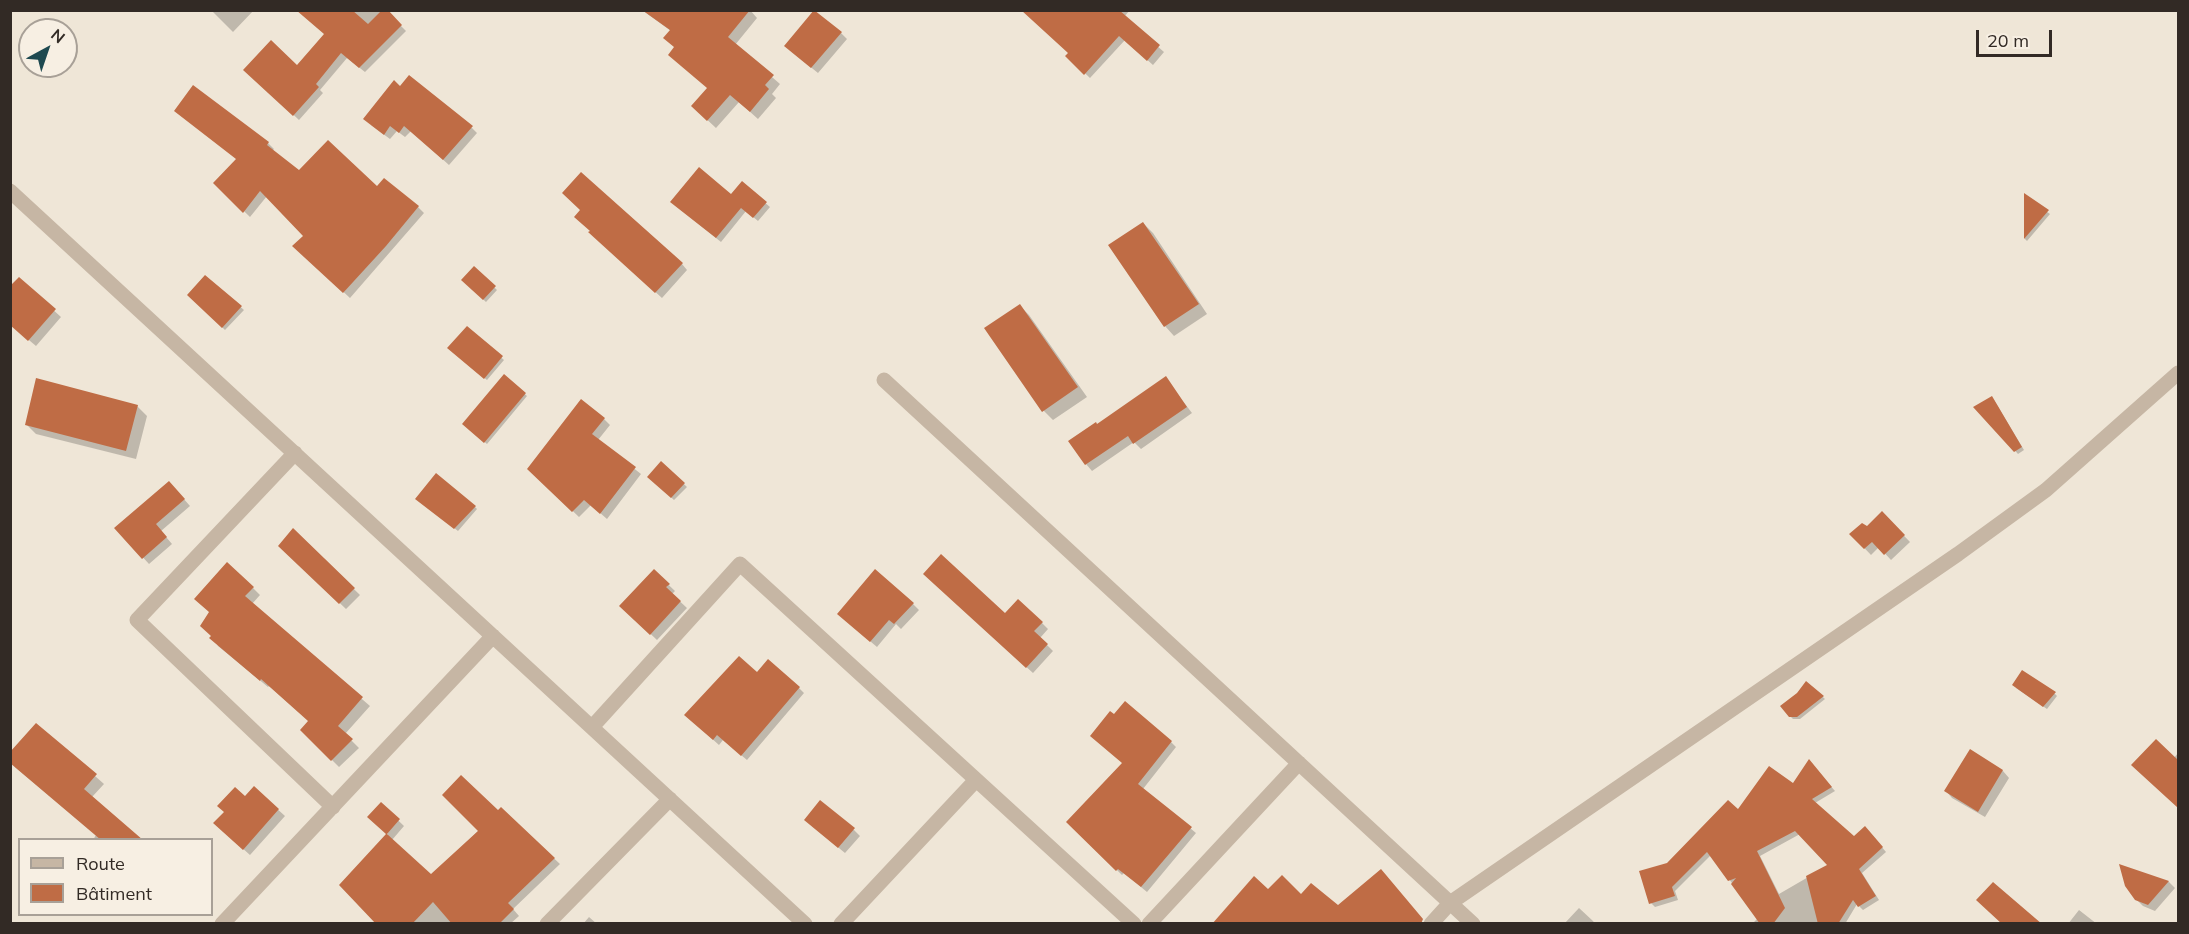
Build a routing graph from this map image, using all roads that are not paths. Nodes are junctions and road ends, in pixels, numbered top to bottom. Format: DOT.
graph roads {
  1 [pos="10,191"];
  2 [pos="2178,373"];
  3 [pos="884,380"];
  4 [pos="295,453"];
  5 [pos="494,636"];
  6 [pos="593,726"];
  7 [pos="1299,762"];
  8 [pos="976,780"];
  9 [pos="670,799"];
  10 [pos="333,807"];
  11 [pos="1450,903"];
  12 [pos="222,924"];
  13 [pos="548,924"];
  14 [pos="805,924"];
  15 [pos="841,924"];
  16 [pos="1134,924"];
  17 [pos="1149,924"];
  18 [pos="1431,924"];
  19 [pos="1473,924"];
  1 -- 4 [label="street"];
  2 -- 11 [label="street"];
  3 -- 7 [label="street"];
  4 -- 5 [label="street"];
  4 -- 10 [label="street"];
  5 -- 6 [label="street"];
  5 -- 10 [label="street"];
  6 -- 8 [label="street"];
  6 -- 9 [label="street"];
  7 -- 11 [label="street"];
  7 -- 17 [label="street"];
  8 -- 15 [label="street"];
  8 -- 16 [label="street"];
  9 -- 13 [label="street"];
  9 -- 14 [label="street"];
  10 -- 12 [label="street"];
  11 -- 18 [label="street"];
  11 -- 19 [label="street"];
}
